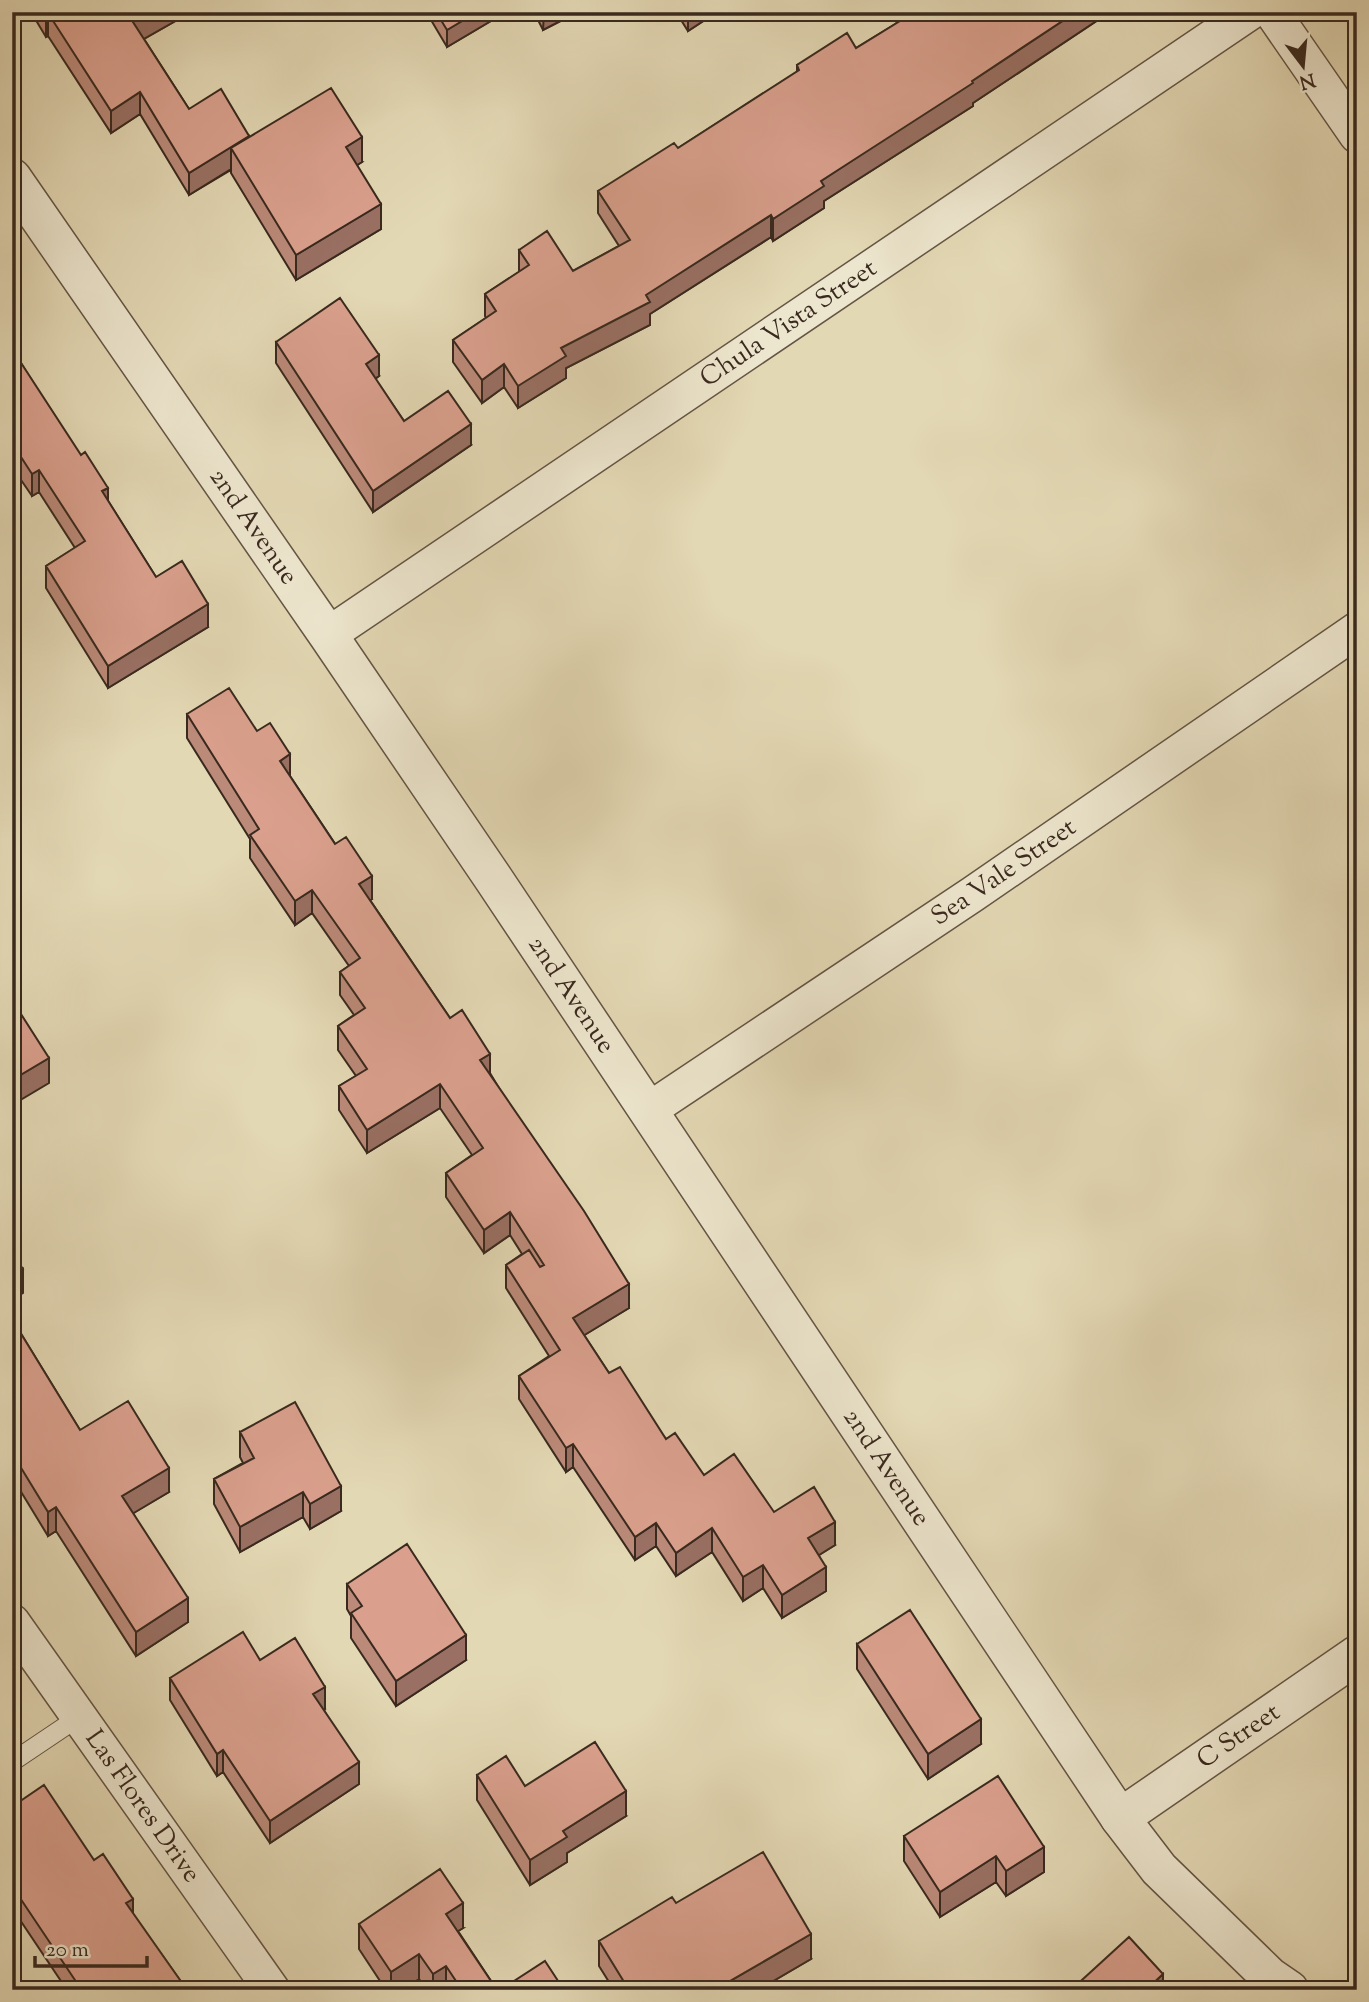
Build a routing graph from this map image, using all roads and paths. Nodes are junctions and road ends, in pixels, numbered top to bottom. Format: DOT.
graph roads {
  1 [pos="1250,12"];
  2 [pos="1272,12"];
  3 [pos="1357,135"];
  4 [pos="12,178"];
  5 [pos="1357,631"];
  6 [pos="328,635"];
  7 [pos="649,1110"];
  8 [pos="12,1622"];
  9 [pos="1357,1656"];
  10 [pos="79,1717"];
  11 [pos="12,1762"];
  12 [pos="1120,1818"];
  13 [pos="272,1990"];
  14 [pos="1289,1990"];
  1 -- 6 [label="street, Chula Vista Street"];
  2 -- 3 [label="street"];
  4 -- 6 [label="street, 2nd Avenue"];
  5 -- 7 [label="street, Sea Vale Street"];
  6 -- 7 [label="street, 2nd Avenue"];
  7 -- 12 [label="street, 2nd Avenue"];
  8 -- 10 [label="street, Las Flores Drive"];
  9 -- 12 [label="street, C Street"];
  10 -- 11 [label="lane"];
  10 -- 13 [label="street, Las Flores Drive"];
  12 -- 14 [label="street, 2nd Avenue"];
}
